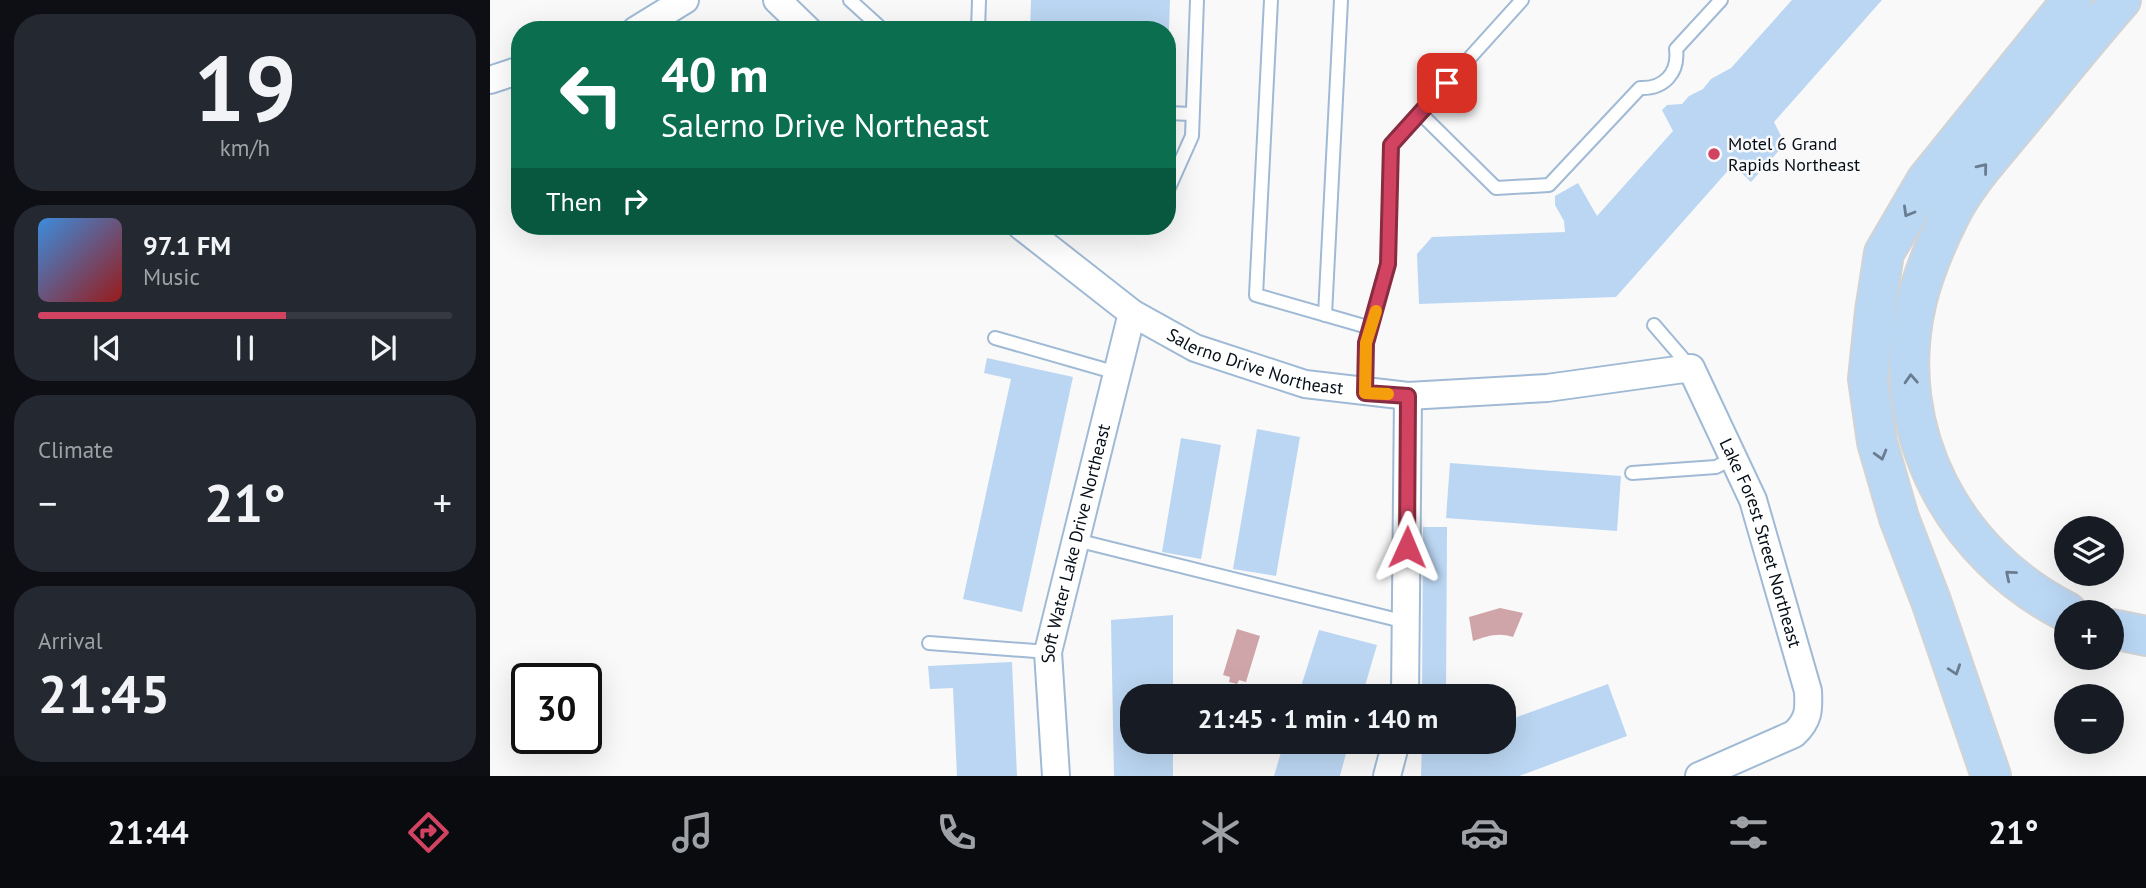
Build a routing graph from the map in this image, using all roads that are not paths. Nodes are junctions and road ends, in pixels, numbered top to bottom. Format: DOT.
graph roads {
  1 [pos="685,0"];
  2 [pos="777,0"];
  3 [pos="850,0"];
  4 [pos="979,0"];
  5 [pos="1197,0"];
  6 [pos="1271,0"];
  7 [pos="1340,0"];
  8 [pos="1522,0"];
  9 [pos="1721,0"];
  10 [pos="2049,0"];
  11 [pos="2072,0"];
  12 [pos="2121,0"];
  13 [pos="651,21"];
  14 [pos="799,21"];
  15 [pos="873,21"];
  16 [pos="978,21"];
  17 [pos="511,73"];
  18 [pos="490,80"];
  19 [pos="1176,113"];
  20 [pos="1420,113"];
  21 [pos="1192,114"];
  22 [pos="1963,137"];
  23 [pos="1176,172"];
  24 [pos="1032,235"];
  25 [pos="1132,313"];
  26 [pos="1325,315"];
  27 [pos="1654,325"];
  28 [pos="1371,328"];
  29 [pos="995,338"];
  30 [pos="1691,368"];
  31 [pos="1117,373"];
  32 [pos="1365,393"];
  33 [pos="1408,396"];
  34 [pos="1733,457"];
  35 [pos="1632,473"];
  36 [pos="1076,540"];
  37 [pos="2054,604"];
  38 [pos="1406,622"];
  39 [pos="2124,631"];
  40 [pos="2146,636"];
  41 [pos="929,643"];
  42 [pos="1048,652"];
  43 [pos="1405,684"];
  44 [pos="1393,754"];
  45 [pos="1056,776"];
  46 [pos="1387,776"];
  47 [pos="1699,776"];
  48 [pos="1991,776"];
  1 -- 13 [label="street"];
  2 -- 14 [label="street"];
  3 -- 15 [label="lane"];
  4 -- 16 [label="lane"];
  5 -- 21 [label="lane"];
  6 -- 26 [label="lane"];
  7 -- 26 [label="lane"];
  8 -- 20 [label="lane"];
  9 -- 20 [label="lane"];
  10 -- 22 [label="highway"];
  11 -- 22 [label="highway"];
  37 -- 12 [label="highway, one-way"];
  17 -- 18 [label="street"];
  19 -- 21 [label="lane"];
  20 -- 28 [label="lane"];
  21 -- 23 [label="lane"];
  22 -- 48 [label="highway, one-way"];
  24 -- 25 [label="street, Salerno Drive Northeast"];
  25 -- 31 [label="street, Soft Water Lake Drive Northeast"];
  25 -- 32 [label="street, Salerno Drive Northeast"];
  26 -- 28 [label="lane"];
  27 -- 30 [label="lane"];
  28 -- 32 [label="lane"];
  29 -- 31 [label="lane"];
  30 -- 33 [label="street, Salerno Drive Northeast"];
  30 -- 34 [label="street, Lake Forest Street Northeast"];
  31 -- 36 [label="street, Soft Water Lake Drive Northeast"];
  32 -- 33 [label="street, Salerno Drive Northeast"];
  33 -- 38 [label="street"];
  34 -- 35 [label="lane"];
  34 -- 47 [label="street, Lake Forest Street Northeast"];
  36 -- 38 [label="lane"];
  36 -- 42 [label="street, Soft Water Lake Drive Northeast"];
  38 -- 43 [label="street"];
  39 -- 40 [label="highway"];
  41 -- 42 [label="lane"];
  42 -- 45 [label="street, Soft Water Lake Drive Northeast"];
  44 -- 46 [label="street"];
}
